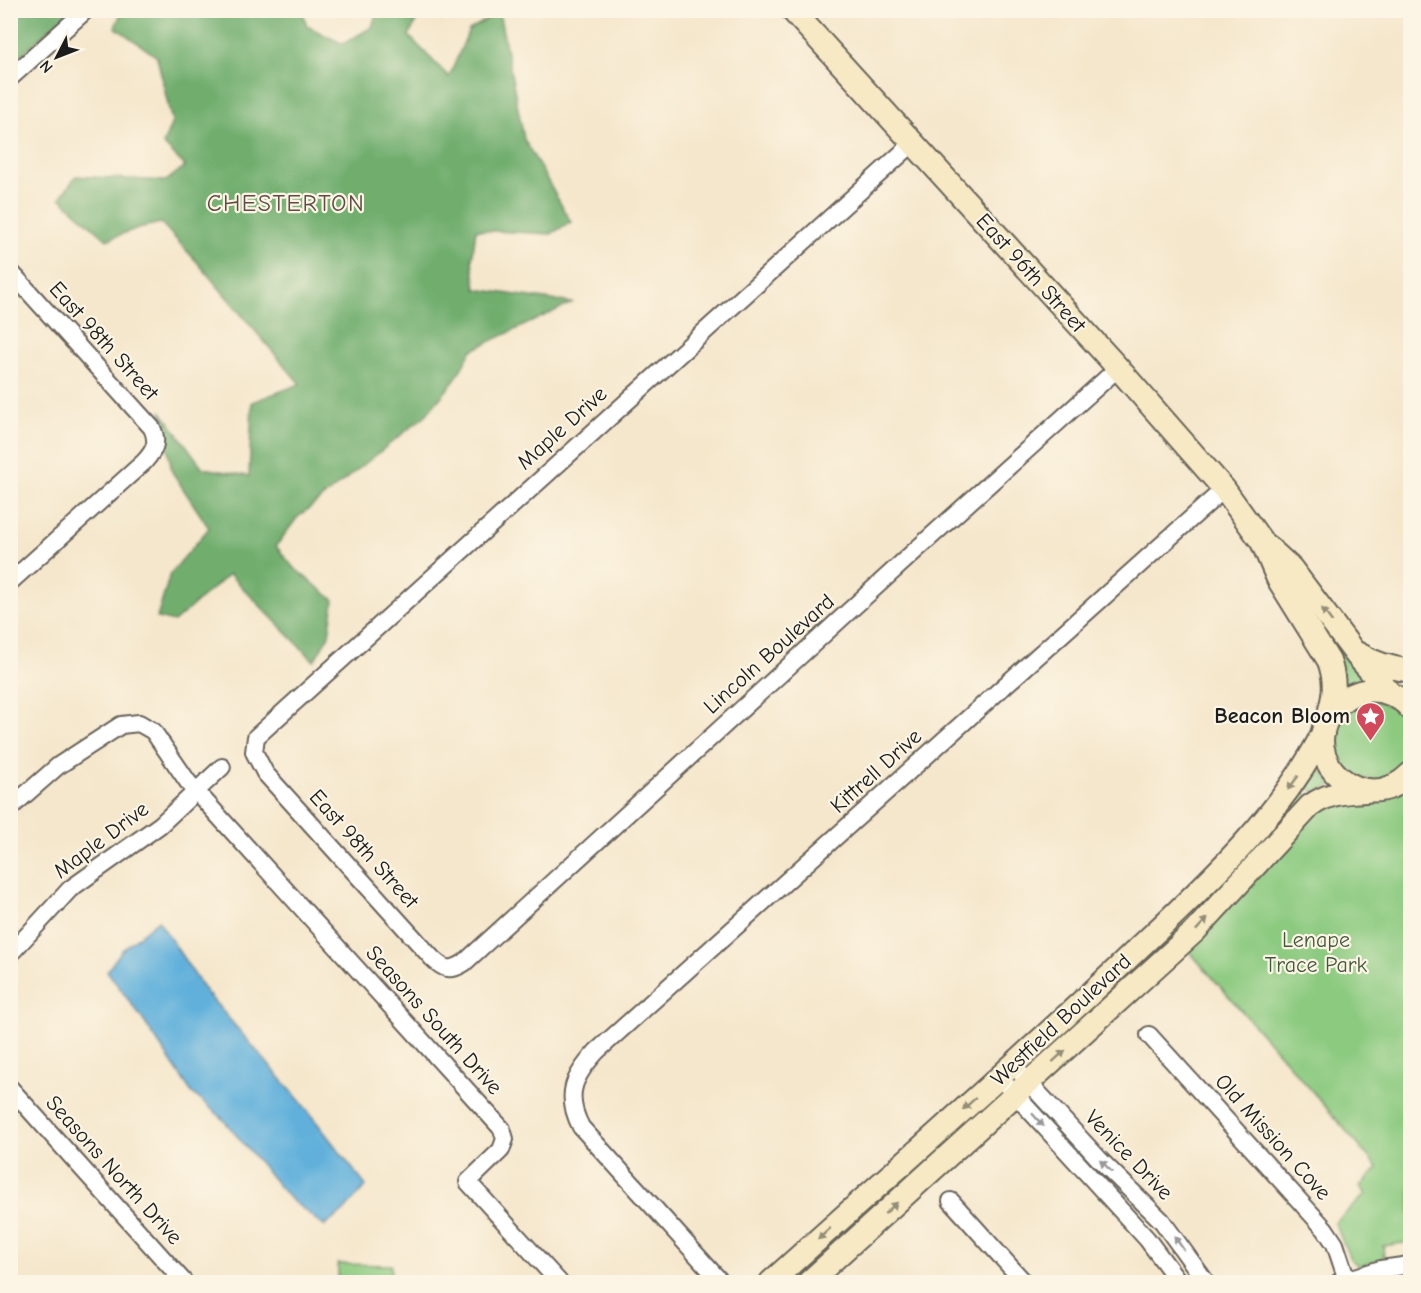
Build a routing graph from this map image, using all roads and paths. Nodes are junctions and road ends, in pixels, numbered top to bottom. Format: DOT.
graph roads {
  1 [pos="86,10"];
  2 [pos="792,10"];
  3 [pos="10,78"];
  4 [pos="912,144"];
  5 [pos="10,271"];
  6 [pos="1118,368"];
  7 [pos="1224,489"];
  8 [pos="1262,543"];
  9 [pos="10,582"];
  10 [pos="1352,650"];
  11 [pos="1410,671"];
  12 [pos="1401,698"];
  13 [pos="1325,727"];
  14 [pos="254,752"];
  15 [pos="222,767"];
  16 [pos="1410,774"];
  17 [pos="196,790"];
  18 [pos="1366,790"];
  19 [pos="10,808"];
  20 [pos="10,954"];
  21 [pos="448,970"];
  22 [pos="1149,1035"];
  23 [pos="1006,1071"];
  24 [pos="10,1088"];
  25 [pos="1022,1089"];
  26 [pos="951,1201"];
  27 [pos="1410,1265"];
  28 [pos="814,1281"];
  29 [pos="1343,1281"];
  30 [pos="184,1282"];
  31 [pos="559,1282"];
  32 [pos="721,1282"];
  33 [pos="771,1282"];
  34 [pos="1024,1282"];
  35 [pos="1179,1282"];
  36 [pos="1206,1282"];
  1 -- 3 [label="street"];
  2 -- 4 [label="main road, East 96th Street"];
  4 -- 6 [label="main road, East 96th Street"];
  4 -- 14 [label="street, Maple Drive"];
  5 -- 9 [label="street, East 98th Street"];
  6 -- 7 [label="main road, East 96th Street"];
  6 -- 21 [label="street, Lincoln Boulevard"];
  7 -- 8 [label="main road, East 96th Street"];
  7 -- 32 [label="street, Kittrell Drive"];
  10 -- 8 [label="main road, East 96th Street, one-way"];
  8 -- 13 [label="main road, East 96th Street"];
  10 -- 11 [label="main road"];
  10 -- 12 [label="main road, East 96th Street"];
  12 -- 13 [label="main road"];
  13 -- 18 [label="main road"];
  13 -- 23 [label="main road, Westfield Boulevard, one-way"];
  14 -- 21 [label="street, East 98th Street"];
  15 -- 17 [label="street, Maple Drive"];
  16 -- 18 [label="main road, Westfield Boulevard"];
  17 -- 19 [label="street"];
  17 -- 20 [label="street, Maple Drive"];
  17 -- 31 [label="street, Seasons South Drive"];
  25 -- 18 [label="main road, Westfield Boulevard, one-way"];
  22 -- 29 [label="street, Old Mission Cove"];
  23 -- 25 [label="street, Venice Drive"];
  23 -- 33 [label="main road, Westfield Boulevard, one-way"];
  24 -- 30 [label="street, Seasons North Drive"];
  28 -- 25 [label="main road, Westfield Boulevard, one-way"];
  25 -- 35 [label="street, Venice Drive, one-way"];
  36 -- 25 [label="street, Venice Drive, one-way"];
  26 -- 34 [label="street"];
  27 -- 29 [label="street"];
}
